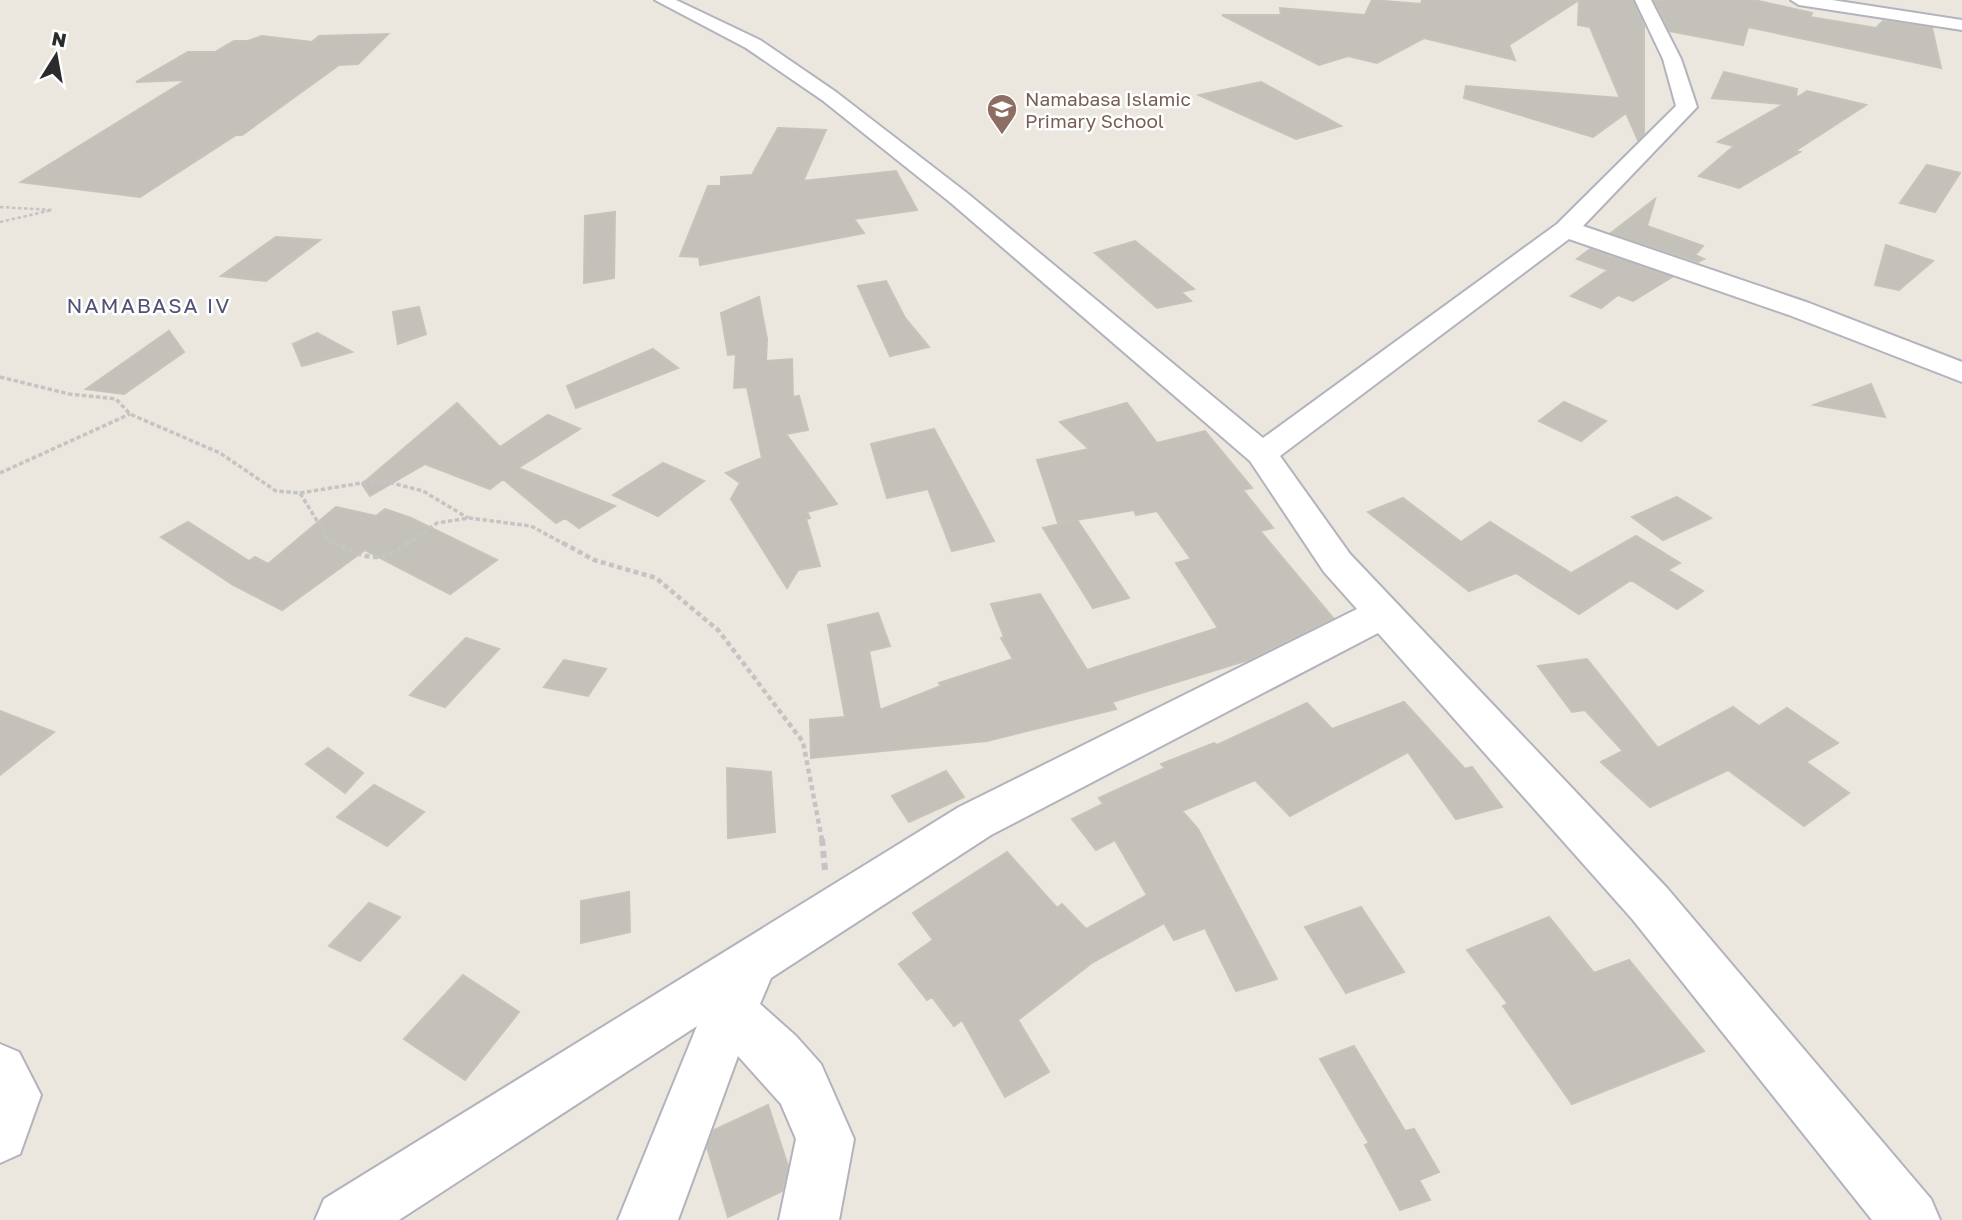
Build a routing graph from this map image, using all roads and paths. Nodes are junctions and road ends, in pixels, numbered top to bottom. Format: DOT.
graph roads {
  1 [pos="663,0"];
  2 [pos="1643,0"];
  3 [pos="1799,0"];
  4 [pos="1962,25"];
  5 [pos="0,207"];
  6 [pos="0,222"];
  7 [pos="1566,229"];
  8 [pos="1962,373"];
  9 [pos="0,377"];
  10 [pos="130,414"];
  11 [pos="1262,454"];
  12 [pos="0,473"];
  13 [pos="300,493"];
  14 [pos="469,518"];
  15 [pos="1383,613"];
  16 [pos="825,916"];
  17 [pos="752,962"];
  18 [pos="730,1013"];
  19 [pos="0,1071"];
  20 [pos="0,1134"];
  21 [pos="345,1220"];
  22 [pos="648,1220"];
  23 [pos="809,1220"];
  24 [pos="1910,1220"];
  1 -- 11 [label="street"];
  2 -- 7 [label="street"];
  3 -- 4 [label="street"];
  5 -- 6 [label="path"];
  7 -- 8 [label="street"];
  7 -- 11 [label="street"];
  9 -- 10 [label="path"];
  10 -- 12 [label="path"];
  10 -- 13 [label="path"];
  11 -- 15 [label="street"];
  13 -- 14 [label="path"];
  13 -- 14 [label="path"];
  14 -- 16 [label="path"];
  15 -- 16 [label="street"];
  15 -- 24 [label="street"];
  16 -- 17 [label="street"];
  17 -- 18 [label="street"];
  17 -- 21 [label="street"];
  18 -- 22 [label="street"];
  18 -- 23 [label="street"];
  19 -- 20 [label="street"];
}
